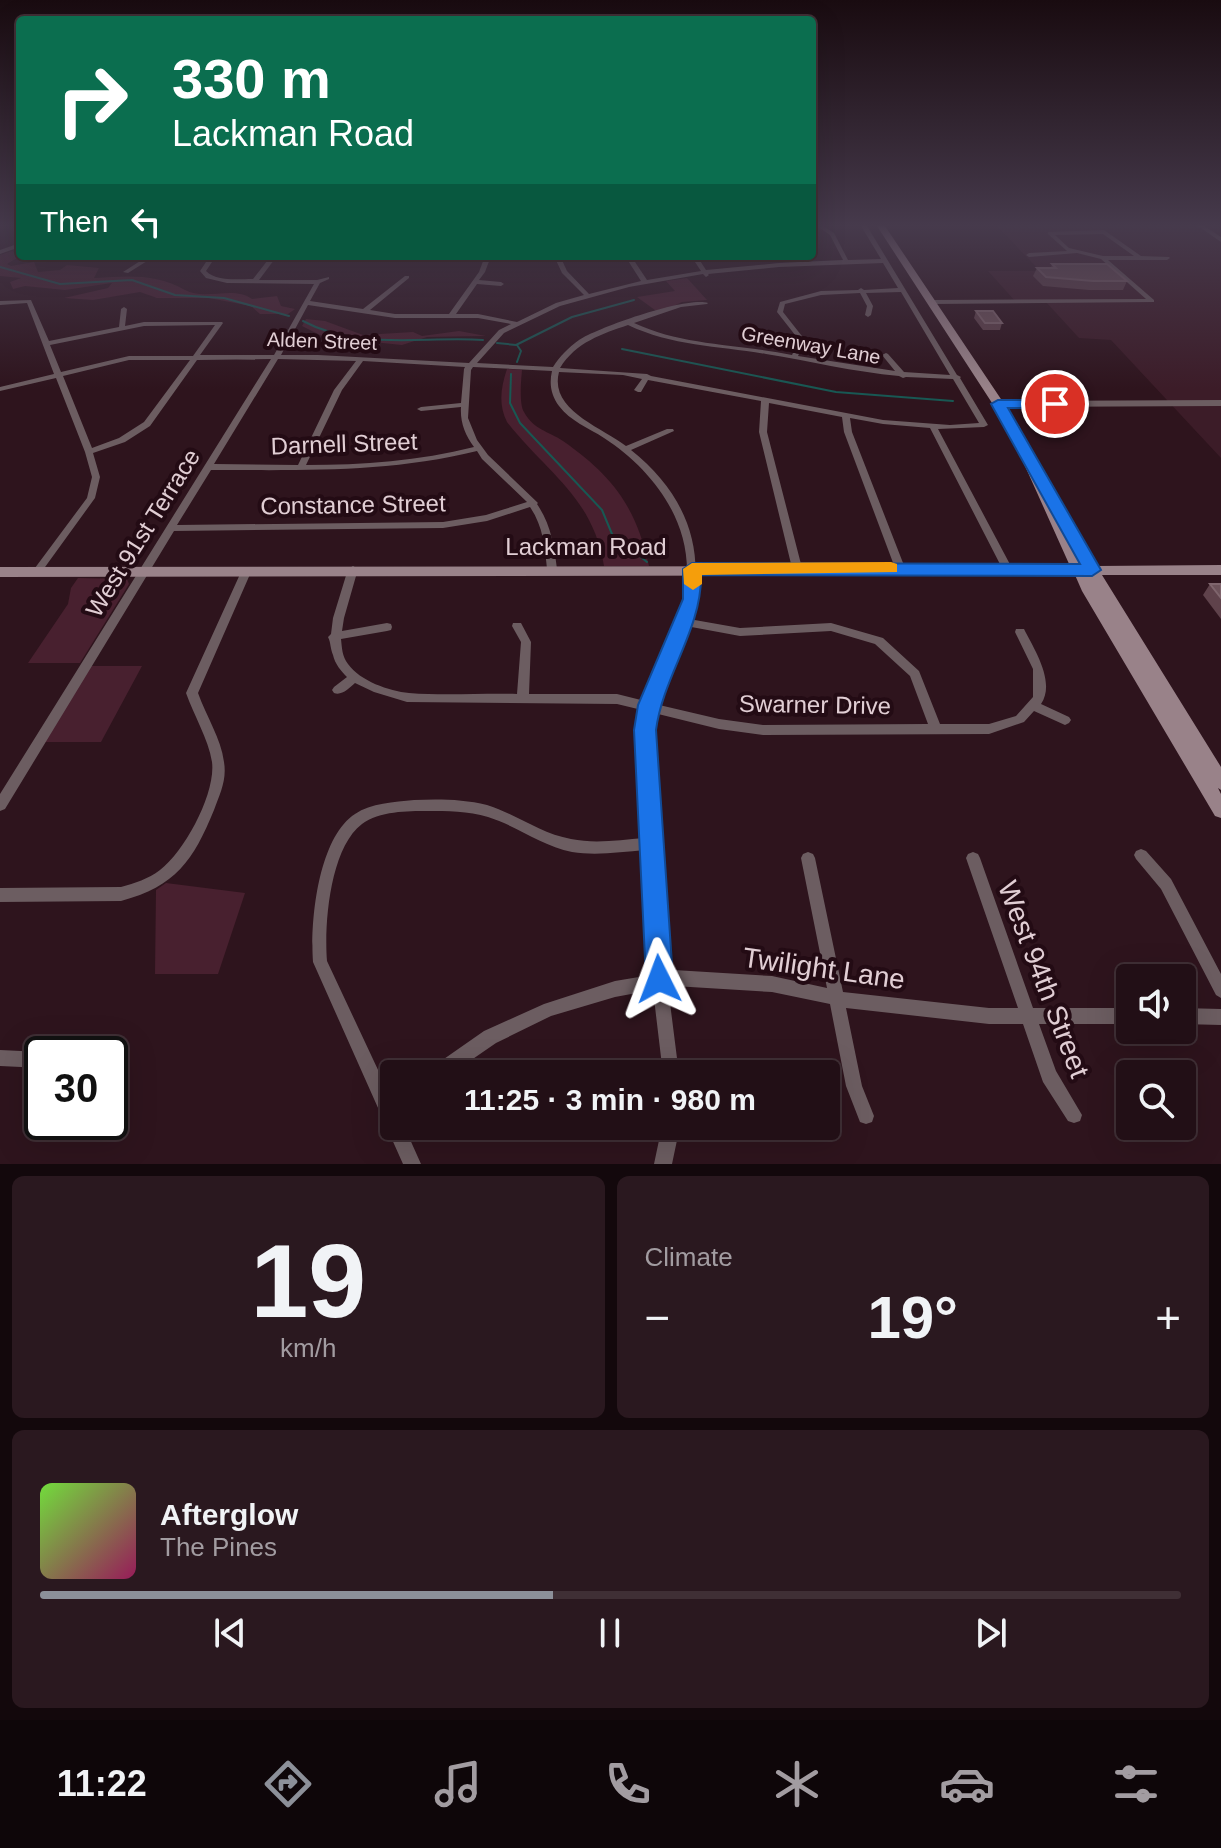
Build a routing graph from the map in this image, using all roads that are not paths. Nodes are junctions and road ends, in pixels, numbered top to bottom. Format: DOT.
graph roads {
  1 [pos="218,280"];
  2 [pos="301,280"];
  3 [pos="322,280"];
  4 [pos="403,280"];
  5 [pos="570,280"];
  6 [pos="660,280"];
  7 [pos="898,280"];
  8 [pos="917,280"];
  9 [pos="1128,280"];
  10 [pos="255,281"];
  11 [pos="476,282"];
  12 [pos="645,282"];
  13 [pos="501,284"];
  14 [pos="861,290"];
  15 [pos="904,290"];
  16 [pos="586,294"];
  17 [pos="931,302"];
  18 [pos="0,303"];
  19 [pos="308,303"];
  20 [pos="705,303"];
  21 [pos="124,309"];
  22 [pos="365,311"];
  23 [pos="868,315"];
  24 [pos="451,316"];
  25 [pos="515,323"];
  26 [pos="630,323"];
  27 [pos="122,327"];
  28 [pos="719,334"];
  29 [pos="46,344"];
  30 [pos="715,346"];
  31 [pos="886,355"];
  32 [pos="198,357"];
  33 [pos="276,357"];
  34 [pos="794,358"];
  35 [pos="360,360"];
  36 [pos="471,364"];
  37 [pos="558,369"];
  38 [pos="58,374"];
  39 [pos="647,376"];
  40 [pos="903,376"];
  41 [pos="957,377"];
  42 [pos="0,389"];
  43 [pos="638,390"];
  44 [pos="765,400"];
  45 [pos="1221,403"];
  46 [pos="998,404"];
  47 [pos="462,405"];
  48 [pos="421,409"];
  49 [pos="846,416"];
  50 [pos="933,426"];
  51 [pos="670,431"];
  52 [pos="480,448"];
  53 [pos="625,449"];
  54 [pos="89,452"];
  55 [pos="208,467"];
  56 [pos="301,467"];
  57 [pos="534,503"];
  58 [pos="170,528"];
  59 [pos="797,568"];
  60 [pos="900,568"];
  61 [pos="353,569"];
  62 [pos="552,569"];
  63 [pos="692,569"];
  64 [pos="1008,570"];
  65 [pos="1085,570"];
  66 [pos="1221,570"];
  67 [pos="0,572"];
  68 [pos="37,572"];
  69 [pos="143,572"];
  70 [pos="246,572"];
  71 [pos="684,622"];
  72 [pos="517,626"];
  73 [pos="387,627"];
  74 [pos="888,632"];
  75 [pos="1020,632"];
  76 [pos="333,637"];
  77 [pos="879,641"];
  78 [pos="353,679"];
  79 [pos="338,690"];
  80 [pos="523,697"];
  81 [pos="649,705"];
  82 [pos="1035,706"];
  83 [pos="1065,720"];
  84 [pos="936,729"];
  85 [pos="1221,782"];
  86 [pos="0,805"];
  87 [pos="1221,810"];
  88 [pos="653,843"];
  89 [pos="1141,855"];
  90 [pos="808,858"];
  91 [pos="973,858"];
  92 [pos="0,895"];
  93 [pos="659,979"];
  94 [pos="1221,990"];
  95 [pos="835,997"];
  96 [pos="1028,1016"];
  97 [pos="1116,1016"];
  98 [pos="1196,1016"];
  99 [pos="1221,1017"];
  100 [pos="0,1058"];
  101 [pos="24,1059"];
  102 [pos="457,1060"];
  103 [pos="669,1060"];
  104 [pos="380,1088"];
  105 [pos="1074,1115"];
  106 [pos="866,1116"];
  107 [pos="403,1140"];
  108 [pos="668,1140"];
  109 [pos="412,1164"];
  110 [pos="663,1164"];
  1 -- 10 [label="street"];
  2 -- 10 [label="street, West 91st Terrace"];
  3 -- 19 [label="street, West 91st Terrace"];
  4 -- 22 [label="street"];
  5 -- 16 [label="street"];
  6 -- 12 [label="street"];
  7 -- 15 [label="street"];
  8 -- 17 [label="main road"];
  9 -- 17 [label="street"];
  11 -- 13 [label="street"];
  11 -- 24 [label="street"];
  12 -- 16 [label="street"];
  14 -- 15 [label="street"];
  14 -- 23 [label="street"];
  14 -- 34 [label="street"];
  15 -- 41 [label="street"];
  16 -- 25 [label="street"];
  17 -- 46 [label="main road"];
  18 -- 29 [label="street"];
  19 -- 22 [label="street"];
  19 -- 33 [label="street, West 91st Terrace"];
  20 -- 26 [label="street"];
  21 -- 27 [label="street"];
  22 -- 24 [label="street"];
  24 -- 25 [label="street"];
  25 -- 36 [label="street"];
  26 -- 30 [label="street, Greenway Lane"];
  26 -- 37 [label="street"];
  27 -- 29 [label="street"];
  27 -- 32 [label="street"];
  28 -- 30 [label="street, Greenway Lane"];
  29 -- 38 [label="street"];
  30 -- 34 [label="street, Greenway Lane"];
  31 -- 40 [label="street, Greenway Lane"];
  32 -- 33 [label="street, Alden Street"];
  32 -- 38 [label="street, Alden Street"];
  32 -- 54 [label="street"];
  33 -- 35 [label="street, Alden Street"];
  33 -- 55 [label="street, West 91st Terrace"];
  34 -- 40 [label="street, Greenway Lane"];
  35 -- 36 [label="street, Alden Street"];
  35 -- 56 [label="street"];
  36 -- 37 [label="street, Alden Street"];
  36 -- 47 [label="street"];
  37 -- 39 [label="street, Alden Street"];
  37 -- 53 [label="street"];
  38 -- 42 [label="street, Alden Street"];
  38 -- 54 [label="street"];
  39 -- 43 [label="street"];
  39 -- 44 [label="street, Alden Street"];
  40 -- 41 [label="street, Greenway Lane"];
  41 -- 50 [label="street, Alden Street"];
  44 -- 49 [label="street, Alden Street"];
  44 -- 59 [label="street"];
  45 -- 46 [label="street"];
  46 -- 65 [label="main road"];
  47 -- 48 [label="street"];
  47 -- 52 [label="street"];
  49 -- 50 [label="street, Alden Street"];
  49 -- 60 [label="street"];
  50 -- 64 [label="street"];
  51 -- 53 [label="street"];
  52 -- 56 [label="street, Darnell Street"];
  52 -- 57 [label="street"];
  53 -- 63 [label="street"];
  54 -- 68 [label="street"];
  55 -- 56 [label="street, Darnell Street"];
  55 -- 58 [label="street, West 91st Terrace"];
  57 -- 58 [label="street, Constance Street"];
  57 -- 62 [label="street"];
  58 -- 69 [label="street, West 91st Terrace"];
  59 -- 60 [label="main road, Lackman Road"];
  59 -- 63 [label="main road, Lackman Road"];
  60 -- 64 [label="main road, Lackman Road"];
  61 -- 62 [label="main road, Lackman Road"];
  61 -- 70 [label="main road, Lackman Road"];
  61 -- 76 [label="street"];
  62 -- 63 [label="main road, Lackman Road"];
  63 -- 71 [label="street"];
  64 -- 65 [label="main road, Lackman Road"];
  65 -- 66 [label="main road, Lackman Road"];
  65 -- 85 [label="main road"];
  65 -- 87 [label="main road"];
  67 -- 68 [label="main road, Lackman Road"];
  68 -- 69 [label="main road, Lackman Road"];
  69 -- 70 [label="main road, Lackman Road"];
  69 -- 86 [label="street, West 91st Terrace"];
  70 -- 92 [label="street"];
  71 -- 77 [label="street"];
  71 -- 81 [label="street"];
  72 -- 80 [label="street"];
  73 -- 76 [label="street"];
  74 -- 77 [label="street"];
  75 -- 82 [label="street"];
  76 -- 78 [label="street"];
  77 -- 84 [label="street"];
  78 -- 79 [label="street"];
  78 -- 80 [label="street, Swarner Drive"];
  80 -- 81 [label="street, Swarner Drive"];
  81 -- 84 [label="street, Swarner Drive"];
  81 -- 88 [label="street"];
  82 -- 83 [label="street"];
  82 -- 84 [label="street, Swarner Drive"];
  88 -- 93 [label="street"];
  88 -- 104 [label="street"];
  89 -- 94 [label="street"];
  90 -- 95 [label="street"];
  91 -- 96 [label="street, West 94th Street"];
  93 -- 95 [label="street, Twilight Lane"];
  93 -- 102 [label="street, Twilight Lane"];
  93 -- 103 [label="street"];
  95 -- 96 [label="street, Twilight Lane"];
  95 -- 106 [label="street"];
  96 -- 97 [label="street, Twilight Lane"];
  96 -- 105 [label="street, West 94th Street"];
  98 -- 99 [label="street"];
  100 -- 101 [label="street"];
  107 -- 109 [label="street"];
  108 -- 110 [label="street"];
}
